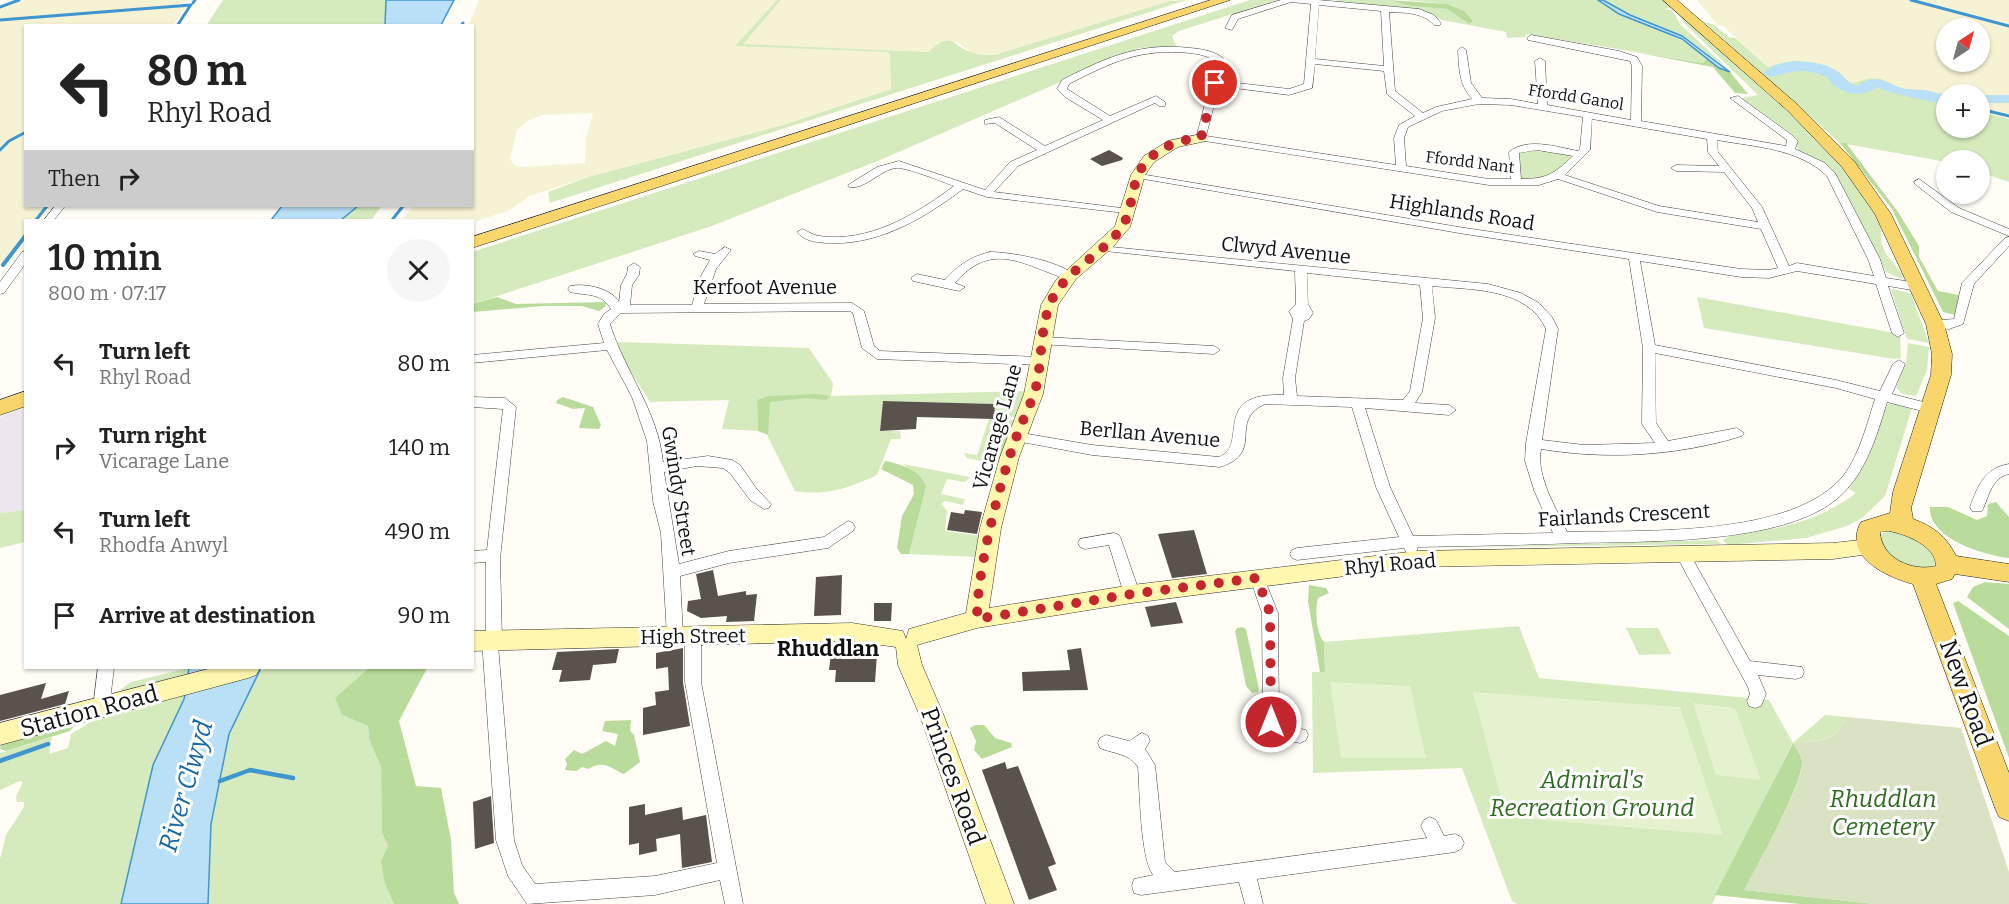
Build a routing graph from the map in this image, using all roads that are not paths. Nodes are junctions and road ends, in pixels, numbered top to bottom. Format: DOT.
graph roads {
  1 [pos="1200,0"];
  2 [pos="1224,0"];
  3 [pos="1291,0"];
  4 [pos="1669,0"];
  5 [pos="1315,3"];
  6 [pos="1385,9"];
  7 [pos="1439,22"];
  8 [pos="1228,25"];
  9 [pos="1537,40"];
  10 [pos="1465,55"];
  11 [pos="1311,61"];
  12 [pos="1544,67"];
  13 [pos="1387,69"];
  14 [pos="1215,83"];
  15 [pos="1162,100"];
  16 [pos="1736,100"];
  17 [pos="1479,101"];
  18 [pos="1543,105"];
  19 [pos="1588,114"];
  20 [pos="1421,116"];
  21 [pos="991,119"];
  22 [pos="1110,120"];
  23 [pos="1636,122"];
  24 [pos="1712,136"];
  25 [pos="1201,138"];
  26 [pos="1045,150"];
  27 [pos="1790,150"];
  28 [pos="1581,155"];
  29 [pos="1401,168"];
  30 [pos="1675,168"];
  31 [pos="1725,169"];
  32 [pos="1138,175"];
  33 [pos="1558,176"];
  34 [pos="1919,182"];
  35 [pos="1516,183"];
  36 [pos="853,185"];
  37 [pos="960,187"];
  38 [pos="987,194"];
  39 [pos="59,207"];
  40 [pos="1129,212"];
  41 [pos="50,219"];
  42 [pos="1767,227"];
  43 [pos="798,230"];
  44 [pos="474,233"];
  45 [pos="2009,233"];
  46 [pos="2009,240"];
  47 [pos="474,242"];
  48 [pos="1105,248"];
  49 [pos="699,254"];
  50 [pos="24,257"];
  51 [pos="1634,258"];
  52 [pos="634,267"];
  53 [pos="1301,269"];
  54 [pos="1783,269"];
  55 [pos="1070,276"];
  56 [pos="917,278"];
  57 [pos="1884,282"];
  58 [pos="1426,283"];
  59 [pos="1918,287"];
  60 [pos="574,289"];
  61 [pos="0,290"];
  62 [pos="697,307"];
  63 [pos="621,309"];
  64 [pos="1935,324"];
  65 [pos="1898,333"];
  66 [pos="1043,341"];
  67 [pos="610,346"];
  68 [pos="1649,348"];
  69 [pos="1214,350"];
  70 [pos="474,359"];
  71 [pos="1040,361"];
  72 [pos="1899,364"];
  73 [pos="24,386"];
  74 [pos="1884,395"];
  75 [pos="0,396"];
  76 [pos="24,399"];
  77 [pos="1291,400"];
  78 [pos="474,402"];
  79 [pos="1357,404"];
  80 [pos="1397,406"];
  81 [pos="0,408"];
  82 [pos="1930,408"];
  83 [pos="1449,410"];
  84 [pos="1737,433"];
  85 [pos="1016,438"];
  86 [pos="1533,443"];
  87 [pos="1664,446"];
  88 [pos="657,468"];
  89 [pos="2009,469"];
  90 [pos="764,504"];
  91 [pos="1977,507"];
  92 [pos="1902,524"];
  93 [pos="848,527"];
  94 [pos="1563,539"];
  95 [pos="1085,543"];
  96 [pos="1869,547"];
  97 [pos="1413,551"];
  98 [pos="1682,553"];
  99 [pos="1298,554"];
  100 [pos="493,556"];
  101 [pos="474,557"];
  102 [pos="1948,564"];
  103 [pos="672,572"];
  104 [pos="2009,573"];
  105 [pos="1257,578"];
  106 [pos="1922,578"];
  107 [pos="1132,594"];
  108 [pos="977,619"];
  109 [pos="684,636"];
  110 [pos="906,640"];
  111 [pos="486,641"];
  112 [pos="1745,667"];
  113 [pos="106,669"];
  114 [pos="244,669"];
  115 [pos="1796,672"];
  116 [pos="1755,700"];
  117 [pos="101,708"];
  118 [pos="0,734"];
  119 [pos="1300,735"];
  120 [pos="1106,743"];
  121 [pos="2009,808"];
  122 [pos="1430,826"];
  123 [pos="728,869"];
  124 [pos="1246,871"];
  125 [pos="1170,881"];
  126 [pos="1141,886"];
  127 [pos="533,899"];
  128 [pos="734,904"];
  129 [pos="1000,904"];
  130 [pos="1254,904"];
  1 -- 44 [label="main road"];
  2 -- 47 [label="main road"];
  3 -- 5 [label="street"];
  3 -- 8 [label="street"];
  4 -- 59 [label="main road"];
  5 -- 6 [label="street"];
  5 -- 11 [label="street"];
  6 -- 7 [label="street"];
  6 -- 13 [label="street"];
  9 -- 23 [label="street"];
  10 -- 17 [label="street"];
  11 -- 13 [label="street"];
  11 -- 14 [label="street"];
  12 -- 18 [label="street"];
  13 -- 20 [label="street"];
  14 -- 22 [label="street"];
  14 -- 25 [label="street"];
  15 -- 22 [label="street"];
  16 -- 27 [label="street"];
  17 -- 18 [label="street, Ffordd Ganol"];
  17 -- 20 [label="street, Ffordd Ganol"];
  18 -- 19 [label="street, Ffordd Ganol"];
  19 -- 23 [label="street, Ffordd Ganol"];
  19 -- 28 [label="street"];
  20 -- 29 [label="street, Ffordd Ganol"];
  21 -- 26 [label="street"];
  22 -- 26 [label="street"];
  23 -- 24 [label="street, Ffordd Ganol"];
  24 -- 27 [label="street, Ffordd Ganol"];
  24 -- 31 [label="street"];
  25 -- 29 [label="street, Ffordd Nant"];
  25 -- 32 [label="street, Vicarage Lane"];
  26 -- 38 [label="street"];
  27 -- 57 [label="street, Ffordd Ganol"];
  28 -- 33 [label="street"];
  28 -- 35 [label="street"];
  29 -- 35 [label="street, Ffordd Nant"];
  30 -- 31 [label="street"];
  31 -- 42 [label="street"];
  32 -- 40 [label="street, Vicarage Lane"];
  32 -- 51 [label="street, Highlands Road"];
  33 -- 35 [label="street, Ffordd Nant"];
  33 -- 42 [label="street"];
  34 -- 45 [label="street"];
  36 -- 37 [label="street"];
  37 -- 38 [label="street"];
  37 -- 43 [label="street"];
  38 -- 40 [label="street"];
  39 -- 41 [label="street"];
  40 -- 48 [label="street, Vicarage Lane"];
  42 -- 54 [label="street"];
  46 -- 64 [label="street"];
  48 -- 53 [label="street, Clwyd Avenue"];
  48 -- 55 [label="street, Vicarage Lane"];
  49 -- 62 [label="street"];
  50 -- 61 [label="street"];
  51 -- 54 [label="street, Highlands Road"];
  51 -- 68 [label="street"];
  52 -- 63 [label="street, Gwindy Street"];
  53 -- 58 [label="street, Clwyd Avenue"];
  53 -- 77 [label="street"];
  54 -- 57 [label="street, Highlands Road"];
  55 -- 56 [label="street"];
  55 -- 66 [label="street, Vicarage Lane"];
  57 -- 59 [label="street, Highlands Road"];
  57 -- 65 [label="street, Ffordd Ganol"];
  58 -- 80 [label="street"];
  58 -- 86 [label="street, Clwyd Avenue"];
  59 -- 64 [label="main road"];
  60 -- 63 [label="street"];
  62 -- 63 [label="street, Kerfoot Avenue"];
  62 -- 71 [label="street, Kerfoot Avenue"];
  63 -- 67 [label="street, Gwindy Street"];
  64 -- 82 [label="main road"];
  66 -- 69 [label="street"];
  66 -- 71 [label="street, Vicarage Lane"];
  67 -- 70 [label="street"];
  67 -- 88 [label="street, Gwindy Street"];
  68 -- 74 [label="street"];
  68 -- 87 [label="street"];
  71 -- 85 [label="street, Vicarage Lane"];
  72 -- 74 [label="street, Fairlands Crescent"];
  73 -- 75 [label="main road"];
  74 -- 82 [label="street"];
  74 -- 94 [label="street, Fairlands Crescent"];
  76 -- 81 [label="main road"];
  77 -- 79 [label="street, Berllan Avenue"];
  77 -- 85 [label="street, Berllan Avenue"];
  78 -- 100 [label="street"];
  79 -- 80 [label="street, Berllan Avenue"];
  79 -- 97 [label="street"];
  80 -- 83 [label="street, Berllan Avenue"];
  82 -- 92 [label="main road"];
  84 -- 87 [label="street"];
  85 -- 108 [label="street, Vicarage Lane"];
  86 -- 87 [label="street"];
  86 -- 94 [label="street, Clwyd Avenue"];
  88 -- 90 [label="street"];
  88 -- 103 [label="street, Gwindy Street"];
  89 -- 91 [label="street"];
  92 -- 96 [label="main road"];
  92 -- 102 [label="main road"];
  93 -- 103 [label="street"];
  94 -- 97 [label="street, Fairlands Crescent"];
  95 -- 107 [label="street"];
  96 -- 98 [label="street, Rhyl Road"];
  96 -- 106 [label="main road"];
  97 -- 98 [label="street, Rhyl Road"];
  97 -- 99 [label="street, Fairlands Crescent"];
  97 -- 105 [label="street, Rhyl Road"];
  98 -- 112 [label="street"];
  100 -- 101 [label="street"];
  100 -- 111 [label="street"];
  102 -- 104 [label="main road"];
  102 -- 106 [label="main road"];
  103 -- 109 [label="street, Gwindy Street"];
  105 -- 107 [label="street, Rhyl Road"];
  105 -- 119 [label="street"];
  106 -- 121 [label="main road, New Road"];
  107 -- 108 [label="street, Rhyl Road"];
  108 -- 110 [label="street, Rhyl Road"];
  109 -- 110 [label="street, High Street"];
  109 -- 111 [label="street, High Street"];
  109 -- 123 [label="street, Gwindy Street"];
  110 -- 129 [label="street, Princes Road"];
  111 -- 127 [label="street"];
  112 -- 115 [label="street"];
  112 -- 116 [label="street"];
  113 -- 117 [label="street"];
  114 -- 117 [label="street, Station Road"];
  117 -- 118 [label="street, Station Road"];
  120 -- 125 [label="street"];
  122 -- 124 [label="street"];
  123 -- 127 [label="street"];
  123 -- 128 [label="street, Gwindy Street"];
  124 -- 125 [label="street"];
  124 -- 130 [label="street"];
  125 -- 126 [label="street"];
}
